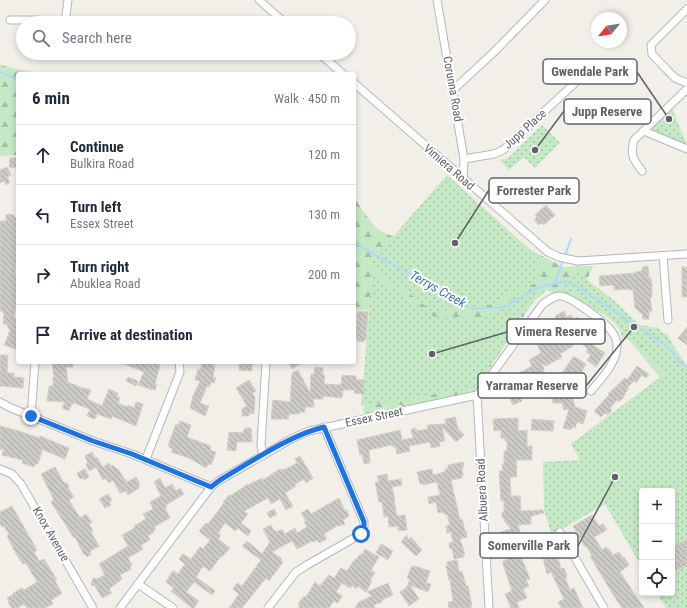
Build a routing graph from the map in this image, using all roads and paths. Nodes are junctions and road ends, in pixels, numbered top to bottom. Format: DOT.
graph roads {
  1 [pos="68,0"];
  2 [pos="259,0"];
  3 [pos="437,0"];
  4 [pos="545,0"];
  5 [pos="687,9"];
  6 [pos="67,16"];
  7 [pos="277,16"];
  8 [pos="10,20"];
  9 [pos="16,20"];
  10 [pos="327,60"];
  11 [pos="341,72"];
  12 [pos="576,82"];
  13 [pos="687,83"];
  14 [pos="356,85"];
  15 [pos="687,89"];
  16 [pos="453,90"];
  17 [pos="644,131"];
  18 [pos="687,149"];
  19 [pos="464,159"];
  20 [pos="642,171"];
  21 [pos="463,179"];
  22 [pos="687,254"];
  23 [pos="663,256"];
  24 [pos="668,320"];
  25 [pos="35,364"];
  26 [pos="179,364"];
  27 [pos="266,364"];
  28 [pos="591,391"];
  29 [pos="477,395"];
  30 [pos="0,402"];
  31 [pos="31,416"];
  32 [pos="324,427"];
  33 [pos="263,456"];
  34 [pos="146,459"];
  35 [pos="0,469"];
  36 [pos="211,487"];
  37 [pos="560,532"];
  38 [pos="138,584"];
  39 [pos="93,608"];
  40 [pos="120,608"];
  41 [pos="172,608"];
  42 [pos="268,608"];
  43 [pos="489,608"];
  44 [pos="604,608"];
  1 -- 6 [label="street"];
  2 -- 7 [label="street"];
  3 -- 16 [label="street, Corunna Road"];
  4 -- 16 [label="street"];
  5 -- 13 [label="street"];
  8 -- 9 [label="street"];
  10 -- 11 [label="street"];
  12 -- 19 [label="street, Jupp Place"];
  14 -- 21 [label="street, Vimiera Road"];
  15 -- 17 [label="street"];
  16 -- 19 [label="street, Corunna Road"];
  17 -- 18 [label="street"];
  17 -- 20 [label="street"];
  19 -- 21 [label="street, Corunna Road"];
  21 -- 23 [label="street, Vimiera Road"];
  22 -- 23 [label="street, Vimiera Road"];
  23 -- 24 [label="street"];
  25 -- 31 [label="street"];
  26 -- 34 [label="street"];
  27 -- 33 [label="street"];
  28 -- 29 [label="street"];
  29 -- 32 [label="street, Essex Street"];
  29 -- 43 [label="street, Albuera Road"];
  30 -- 31 [label="street"];
  31 -- 34 [label="street"];
  32 -- 33 [label="street, Essex Street"];
  32 -- 42 [label="street"];
  33 -- 36 [label="street, Essex Street"];
  34 -- 36 [label="street"];
  35 -- 39 [label="street, Knox Avenue"];
  36 -- 38 [label="street, Essex Street"];
  37 -- 44 [label="street"];
  38 -- 40 [label="street, Essex Street"];
  38 -- 41 [label="street"];
}
